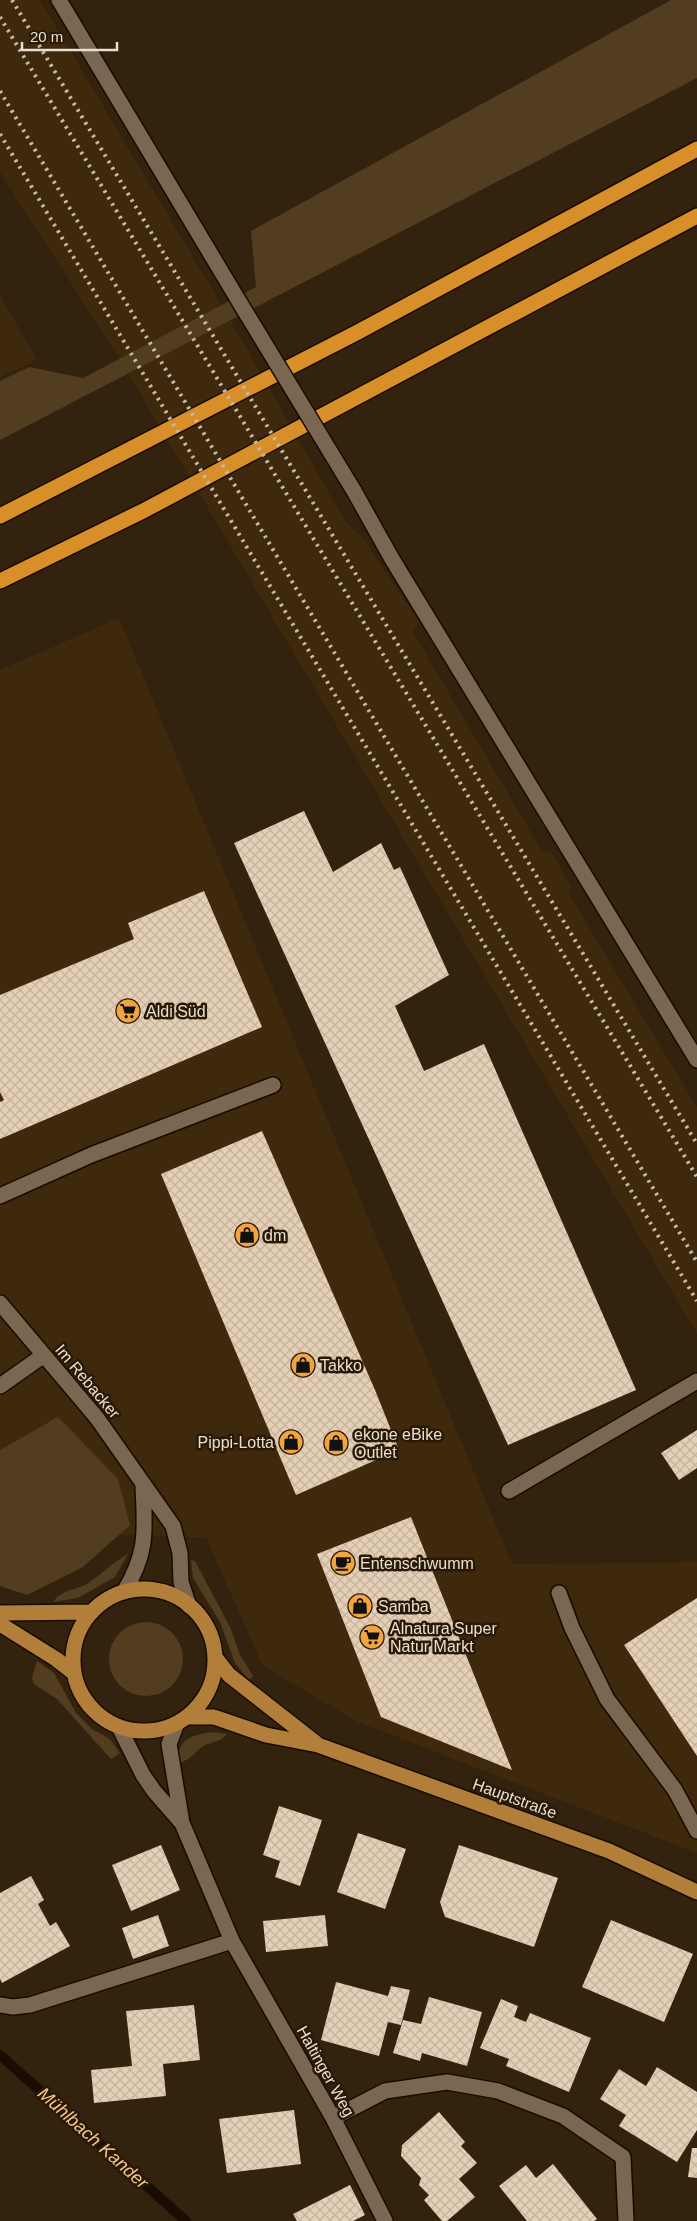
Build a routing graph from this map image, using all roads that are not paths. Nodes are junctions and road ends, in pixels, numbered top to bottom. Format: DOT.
graph roads {
  1 [pos="59,0"];
  2 [pos="697,149"];
  3 [pos="697,216"];
  4 [pos="0,516"];
  5 [pos="0,581"];
  6 [pos="697,1060"];
  7 [pos="273,1085"];
  8 [pos="0,1196"];
  9 [pos="0,1303"];
  10 [pos="44,1355"];
  11 [pos="697,1381"];
  12 [pos="0,1386"];
  13 [pos="143,1486"];
  14 [pos="509,1491"];
  15 [pos="124,1592"];
  16 [pos="559,1593"];
  17 [pos="189,1606"];
  18 [pos="92,1612"];
  19 [pos="0,1613"];
  20 [pos="0,1624"];
  21 [pos="215,1657"];
  22 [pos="74,1674"];
  23 [pos="182,1720"];
  24 [pos="119,1727"];
  25 [pos="318,1745"];
  26 [pos="182,1824"];
  27 [pos="697,1831"];
  28 [pos="697,1892"];
  29 [pos="232,1941"];
  30 [pos="0,2005"];
  31 [pos="333,2118"];
  32 [pos="385,2221"];
  33 [pos="626,2221"];
  1 -- 6 [label="street, bridge"];
  2 -- 4 [label="highway"];
  3 -- 5 [label="highway"];
  7 -- 8 [label="street"];
  9 -- 10 [label="street, Im Rebacker"];
  10 -- 12 [label="street"];
  10 -- 13 [label="street, Im Rebacker"];
  11 -- 14 [label="street"];
  13 -- 15 [label="street, Im Rebacker"];
  13 -- 17 [label="street, Im Rebacker"];
  15 -- 17 [label="main road"];
  15 -- 18 [label="main road"];
  16 -- 27 [label="street"];
  17 -- 21 [label="main road"];
  18 -- 19 [label="main road"];
  18 -- 22 [label="main road"];
  20 -- 22 [label="main road"];
  21 -- 23 [label="main road"];
  21 -- 25 [label="main road, Hauptstraße"];
  22 -- 24 [label="main road"];
  23 -- 24 [label="main road"];
  23 -- 25 [label="main road, Hauptstraße"];
  23 -- 26 [label="street, Haltinger Weg"];
  24 -- 26 [label="street, Haltinger Weg"];
  25 -- 28 [label="main road, Hauptstraße"];
  26 -- 29 [label="street, Haltinger Weg"];
  29 -- 30 [label="street"];
  29 -- 31 [label="street, Haltinger Weg"];
  31 -- 32 [label="street, Haltinger Weg"];
  31 -- 33 [label="street"];
}
